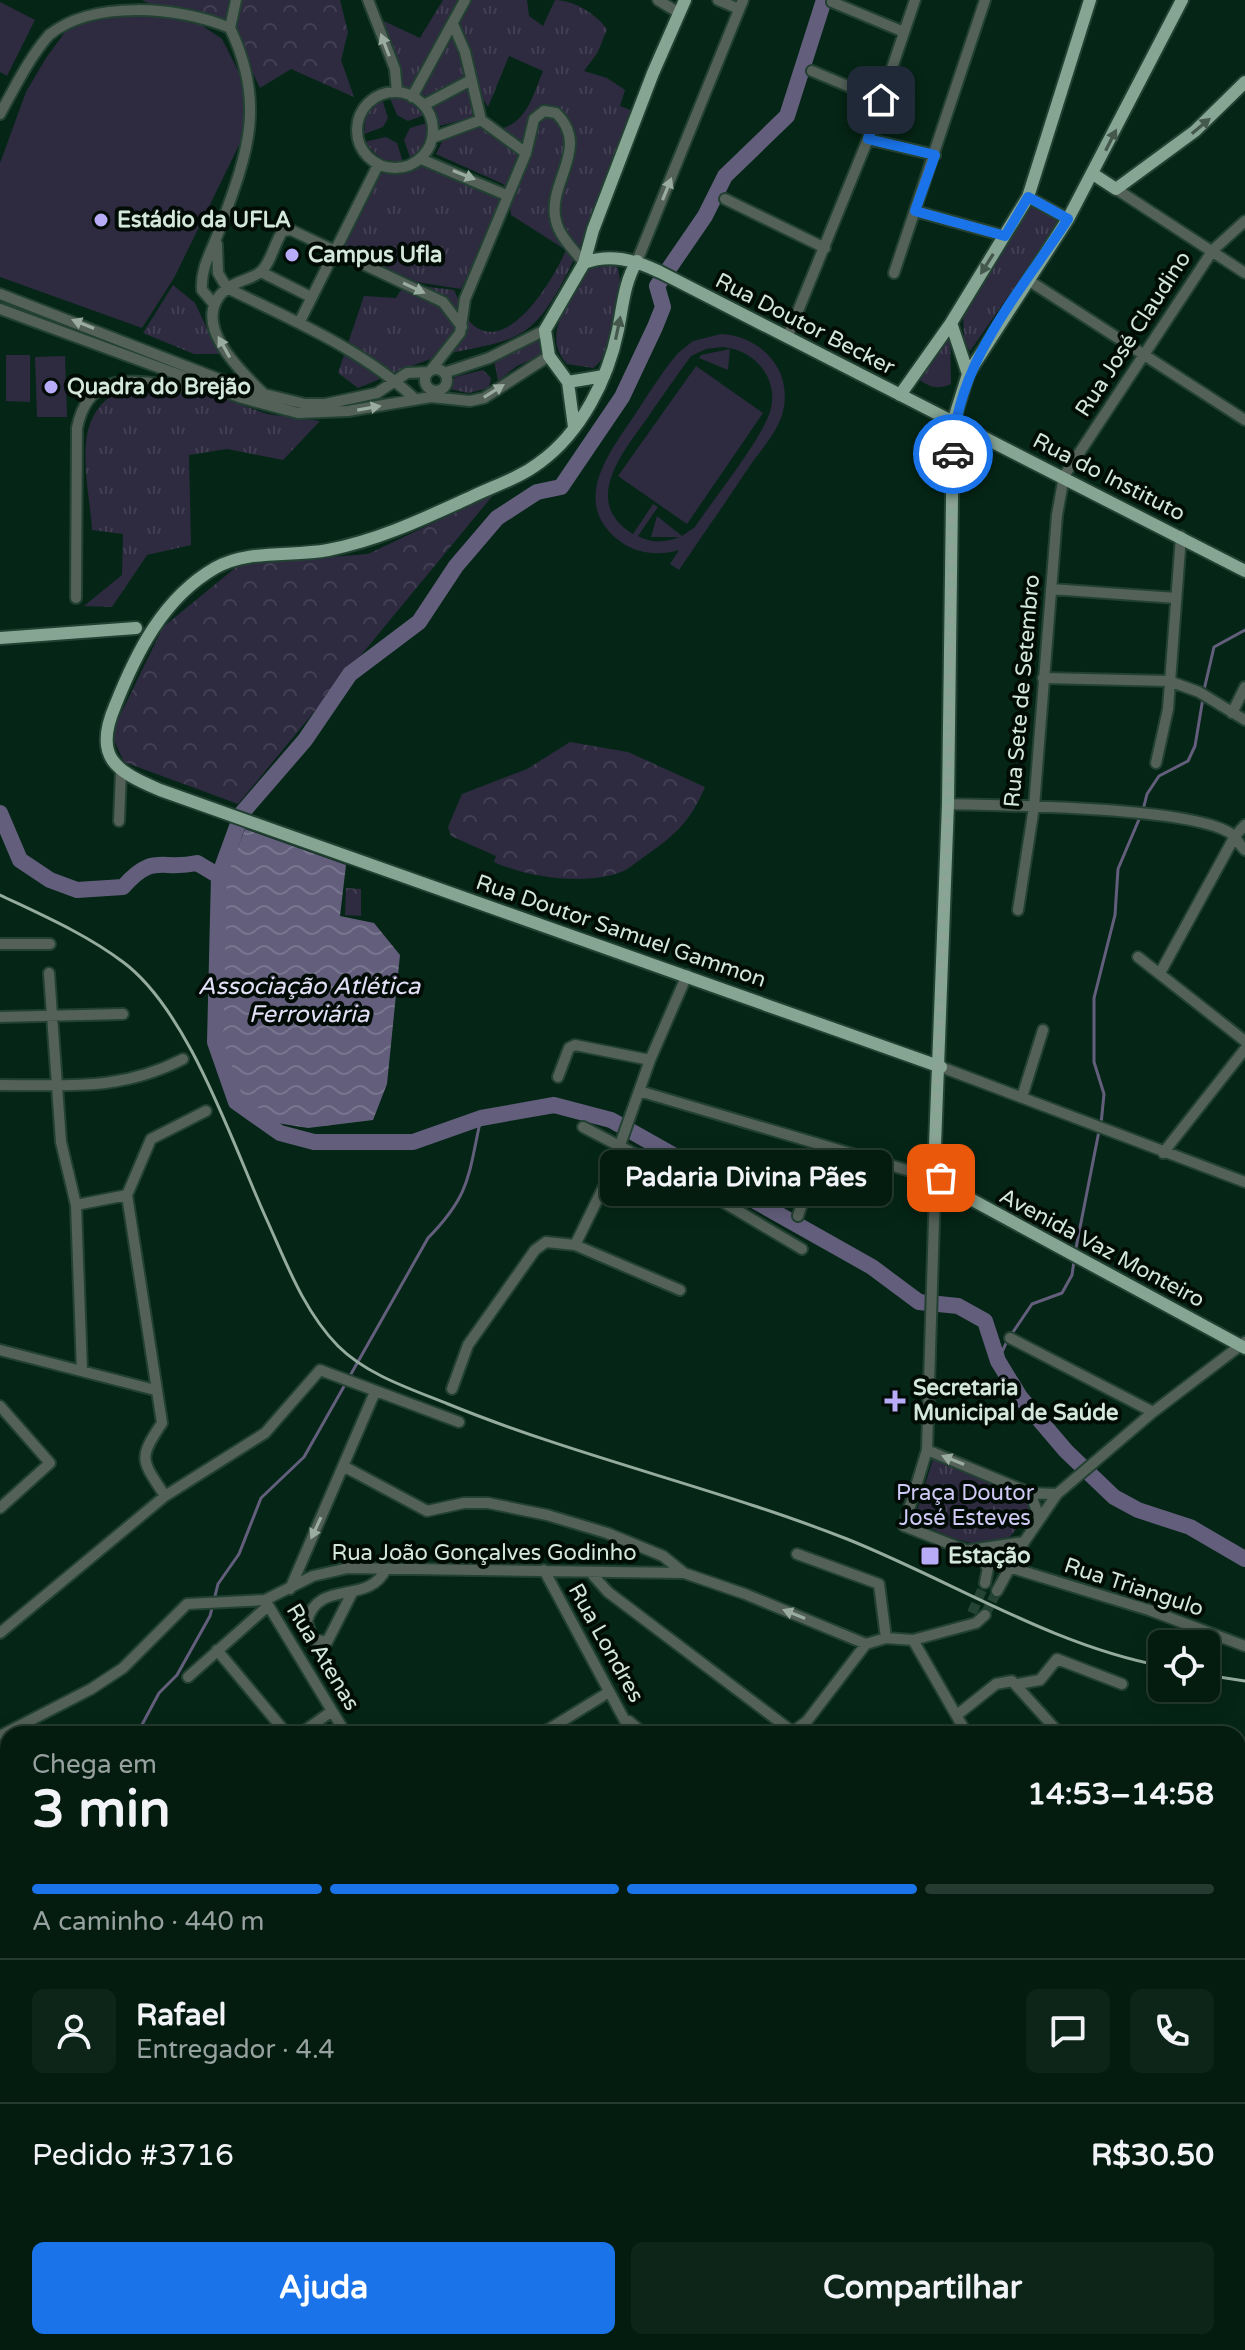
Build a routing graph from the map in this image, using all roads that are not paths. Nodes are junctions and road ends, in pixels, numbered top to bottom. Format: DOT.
graph roads {
  1 [pos="236,0"];
  2 [pos="368,0"];
  3 [pos="465,0"];
  4 [pos="658,0"];
  5 [pos="685,0"];
  6 [pos="718,0"];
  7 [pos="915,0"];
  8 [pos="985,0"];
  9 [pos="1090,0"];
  10 [pos="1182,0"];
  11 [pos="832,2"];
  12 [pos="741,4"];
  13 [pos="679,13"];
  14 [pos="453,24"];
  15 [pos="230,28"];
  16 [pos="904,32"];
  17 [pos="812,71"];
  18 [pos="471,80"];
  19 [pos="1244,85"];
  20 [pos="397,92"];
  21 [pos="412,97"];
  22 [pos="881,100"];
  23 [pos="424,105"];
  24 [pos="0,114"];
  25 [pos="481,120"];
  26 [pos="432,138"];
  27 [pos="868,139"];
  28 [pos="526,153"];
  29 [pos="935,155"];
  30 [pos="421,159"];
  31 [pos="378,165"];
  32 [pos="1093,174"];
  33 [pos="1116,189"];
  34 [pos="506,195"];
  35 [pos="1028,197"];
  36 [pos="725,199"];
  37 [pos="915,211"];
  38 [pos="1068,219"];
  39 [pos="1245,221"];
  40 [pos="218,234"];
  41 [pos="1005,236"];
  42 [pos="591,239"];
  43 [pos="825,248"];
  44 [pos="1213,250"];
  45 [pos="334,251"];
  46 [pos="602,258"];
  47 [pos="618,259"];
  48 [pos="637,261"];
  49 [pos="584,263"];
  50 [pos="261,272"];
  51 [pos="894,273"];
  52 [pos="1245,273"];
  53 [pos="626,279"];
  54 [pos="1028,280"];
  55 [pos="227,288"];
  56 [pos="0,294"];
  57 [pos="311,297"];
  58 [pos="465,299"];
  59 [pos="443,302"];
  60 [pos="213,303"];
  61 [pos="0,309"];
  62 [pos="299,323"];
  63 [pos="951,323"];
  64 [pos="462,327"];
  65 [pos="545,330"];
  66 [pos="787,338"];
  67 [pos="1145,353"];
  68 [pos="549,356"];
  69 [pos="163,367"];
  70 [pos="430,371"];
  71 [pos="444,373"];
  72 [pos="968,374"];
  73 [pos="604,376"];
  74 [pos="150,381"];
  75 [pos="393,381"];
  76 [pos="568,382"];
  77 [pos="212,386"];
  78 [pos="432,394"];
  79 [pos="900,395"];
  80 [pos="268,397"];
  81 [pos="415,399"];
  82 [pos="1245,420"];
  83 [pos="953,422"];
  84 [pos="574,427"];
  85 [pos="1064,476"];
  86 [pos="1181,536"];
  87 [pos="1245,571"];
  88 [pos="1051,589"];
  89 [pos="76,598"];
  90 [pos="1176,598"];
  91 [pos="145,631"];
  92 [pos="0,638"];
  93 [pos="1043,678"];
  94 [pos="1169,681"];
  95 [pos="1245,687"];
  96 [pos="1232,713"];
  97 [pos="1245,720"];
  98 [pos="1156,763"];
  99 [pos="121,771"];
  100 [pos="948,804"];
  101 [pos="1034,807"];
  102 [pos="119,821"];
  103 [pos="1245,825"];
  104 [pos="1235,836"];
  105 [pos="1245,850"];
  106 [pos="1018,910"];
  107 [pos="4,942"];
  108 [pos="50,944"];
  109 [pos="1138,957"];
  110 [pos="49,973"];
  111 [pos="1160,973"];
  112 [pos="687,975"];
  113 [pos="123,1014"];
  114 [pos="0,1017"];
  115 [pos="53,1017"];
  116 [pos="1043,1030"];
  117 [pos="1245,1041"];
  118 [pos="1245,1049"];
  119 [pos="183,1059"];
  120 [pos="650,1060"];
  121 [pos="941,1067"];
  122 [pos="558,1077"];
  123 [pos="0,1085"];
  124 [pos="56,1085"];
  125 [pos="639,1091"];
  126 [pos="1022,1097"];
  127 [pos="206,1111"];
  128 [pos="583,1127"];
  129 [pos="622,1144"];
  130 [pos="821,1145"];
  131 [pos="1163,1153"];
  132 [pos="934,1180"];
  133 [pos="1245,1182"];
  134 [pos="127,1195"];
  135 [pos="76,1205"];
  136 [pos="798,1216"];
  137 [pos="575,1245"];
  138 [pos="802,1249"];
  139 [pos="680,1290"];
  140 [pos="1010,1338"];
  141 [pos="1244,1345"];
  142 [pos="0,1350"];
  143 [pos="82,1371"];
  144 [pos="452,1389"];
  145 [pos="155,1390"];
  146 [pos="375,1392"];
  147 [pos="0,1406"];
  148 [pos="1153,1412"];
  149 [pos="459,1422"];
  150 [pos="927,1450"];
  151 [pos="345,1467"];
  152 [pos="1030,1493"];
  153 [pos="1057,1494"];
  154 [pos="165,1496"];
  155 [pos="0,1508"];
  156 [pos="1040,1519"];
  157 [pos="1024,1542"];
  158 [pos="968,1550"];
  159 [pos="797,1554"];
  160 [pos="1009,1567"];
  161 [pos="386,1569"];
  162 [pos="544,1570"];
  163 [pos="591,1573"];
  164 [pos="684,1573"];
  165 [pos="985,1583"];
  166 [pos="290,1589"];
  167 [pos="353,1591"];
  168 [pos="997,1591"];
  169 [pos="267,1603"];
  170 [pos="972,1613"];
  171 [pos="985,1615"];
  172 [pos="966,1626"];
  173 [pos="0,1633"];
  174 [pos="886,1638"];
  175 [pos="913,1640"];
  176 [pos="866,1644"];
  177 [pos="1245,1646"];
  178 [pos="217,1650"];
  179 [pos="188,1677"];
  180 [pos="1018,1684"];
  181 [pos="1122,1684"];
  182 [pos="609,1692"];
  183 [pos="332,1711"];
  184 [pos="957,1715"];
  185 [pos="624,1717"];
  186 [pos="19,1726"];
  187 [pos="280,1726"];
  188 [pos="311,1726"];
  189 [pos="341,1726"];
  190 [pos="554,1726"];
  191 [pos="628,1726"];
  192 [pos="635,1726"];
  193 [pos="783,1726"];
  194 [pos="801,1726"];
  195 [pos="960,1726"];
  196 [pos="1053,1726"];
  1 -- 15 [label="street"];
  20 -- 2 [label="street, one-way"];
  3 -- 14 [label="street"];
  4 -- 13 [label="street"];
  5 -- 13 [label="main road"];
  6 -- 12 [label="street"];
  7 -- 16 [label="street"];
  8 -- 29 [label="street"];
  9 -- 35 [label="main road"];
  32 -- 10 [label="main road, one-way"];
  11 -- 16 [label="street"];
  48 -- 12 [label="street, one-way"];
  13 -- 42 [label="main road"];
  14 -- 18 [label="street"];
  14 -- 21 [label="street"];
  15 -- 24 [label="street"];
  15 -- 40 [label="street"];
  16 -- 22 [label="street"];
  17 -- 22 [label="street"];
  18 -- 23 [label="street"];
  18 -- 25 [label="street"];
  33 -- 19 [label="main road, one-way"];
  20 -- 21 [label="street"];
  20 -- 31 [label="street"];
  21 -- 23 [label="street"];
  22 -- 27 [label="street"];
  23 -- 26 [label="street"];
  25 -- 26 [label="street"];
  25 -- 28 [label="street"];
  26 -- 30 [label="street"];
  27 -- 29 [label="street"];
  27 -- 43 [label="street"];
  28 -- 34 [label="street"];
  28 -- 49 [label="street"];
  29 -- 37 [label="street"];
  30 -- 31 [label="street"];
  30 -- 34 [label="street, one-way"];
  31 -- 45 [label="street"];
  32 -- 33 [label="main road"];
  32 -- 38 [label="main road"];
  33 -- 44 [label="street"];
  34 -- 58 [label="street"];
  35 -- 38 [label="street"];
  35 -- 41 [label="main road"];
  36 -- 43 [label="street"];
  37 -- 41 [label="street"];
  37 -- 51 [label="street"];
  38 -- 54 [label="main road"];
  39 -- 44 [label="street, Rua José Claudino"];
  40 -- 55 [label="street"];
  40 -- 60 [label="street"];
  41 -- 63 [label="main road, one-way"];
  42 -- 46 [label="main road"];
  42 -- 49 [label="main road"];
  43 -- 66 [label="street"];
  44 -- 52 [label="street"];
  44 -- 67 [label="street, Rua José Claudino"];
  45 -- 50 [label="street"];
  45 -- 57 [label="street"];
  45 -- 59 [label="street, one-way"];
  46 -- 47 [label="main road, Rua Doutor Becker"];
  46 -- 49 [label="main road, Rua Doutor Becker"];
  47 -- 48 [label="main road, Rua Doutor Becker"];
  47 -- 53 [label="main road"];
  48 -- 53 [label="main road"];
  48 -- 66 [label="main road, Rua Doutor Becker"];
  49 -- 65 [label="main road"];
  50 -- 55 [label="street"];
  50 -- 57 [label="street"];
  73 -- 53 [label="main road, one-way"];
  54 -- 67 [label="street"];
  54 -- 72 [label="main road"];
  55 -- 60 [label="street"];
  55 -- 62 [label="street"];
  80 -- 56 [label="street, one-way"];
  57 -- 62 [label="street"];
  58 -- 59 [label="street"];
  58 -- 64 [label="street"];
  59 -- 64 [label="street"];
  80 -- 60 [label="street, one-way"];
  61 -- 69 [label="street"];
  62 -- 75 [label="street"];
  63 -- 72 [label="main road"];
  63 -- 79 [label="main road"];
  64 -- 70 [label="street"];
  65 -- 68 [label="main road"];
  65 -- 71 [label="street"];
  66 -- 79 [label="main road, Rua Doutor Becker"];
  67 -- 82 [label="street"];
  67 -- 85 [label="street, Rua José Claudino"];
  68 -- 76 [label="main road"];
  78 -- 68 [label="street, one-way"];
  69 -- 74 [label="street"];
  69 -- 77 [label="street"];
  70 -- 71 [label="street"];
  70 -- 75 [label="street"];
  70 -- 78 [label="street"];
  71 -- 78 [label="street"];
  72 -- 83 [label="main road"];
  73 -- 76 [label="main road"];
  73 -- 84 [label="main road"];
  74 -- 77 [label="street"];
  74 -- 89 [label="street"];
  75 -- 80 [label="street"];
  75 -- 81 [label="street"];
  76 -- 84 [label="main road"];
  77 -- 81 [label="street, one-way"];
  78 -- 81 [label="street"];
  79 -- 83 [label="main road, Rua Doutor Becker"];
  83 -- 85 [label="main road, Rua do Instituto"];
  83 -- 100 [label="main road"];
  84 -- 91 [label="main road"];
  85 -- 86 [label="main road, Rua do Instituto"];
  85 -- 88 [label="street, Rua Sete de Setembro"];
  86 -- 87 [label="main road, Rua do Instituto"];
  86 -- 90 [label="street"];
  88 -- 90 [label="street"];
  88 -- 93 [label="street, Rua Sete de Setembro"];
  90 -- 94 [label="street"];
  91 -- 92 [label="main road"];
  91 -- 99 [label="main road"];
  93 -- 94 [label="street"];
  93 -- 101 [label="street, Rua Sete de Setembro"];
  94 -- 96 [label="street"];
  94 -- 98 [label="street"];
  95 -- 96 [label="street"];
  96 -- 97 [label="street"];
  99 -- 102 [label="street"];
  99 -- 112 [label="main road, Rua Doutor Samuel Gammon"];
  100 -- 101 [label="street"];
  100 -- 121 [label="main road"];
  101 -- 104 [label="street"];
  101 -- 106 [label="street, Rua Sete de Setembro"];
  103 -- 104 [label="street"];
  104 -- 105 [label="street"];
  104 -- 111 [label="street"];
  107 -- 108 [label="street"];
  109 -- 111 [label="street"];
  110 -- 115 [label="street"];
  111 -- 117 [label="street"];
  112 -- 120 [label="street"];
  112 -- 121 [label="main road, Rua Doutor Samuel Gammon"];
  113 -- 115 [label="street"];
  114 -- 115 [label="street"];
  115 -- 124 [label="street"];
  116 -- 126 [label="street"];
  118 -- 131 [label="street"];
  119 -- 124 [label="street"];
  120 -- 122 [label="street"];
  120 -- 125 [label="street"];
  121 -- 126 [label="street, Rua Doutor Samuel Gammon"];
  121 -- 132 [label="main road"];
  123 -- 124 [label="street"];
  124 -- 135 [label="street"];
  125 -- 129 [label="street"];
  125 -- 130 [label="street"];
  126 -- 131 [label="street, Rua Doutor Samuel Gammon"];
  127 -- 134 [label="street"];
  128 -- 129 [label="street"];
  129 -- 137 [label="street"];
  129 -- 138 [label="street"];
  130 -- 132 [label="street"];
  130 -- 136 [label="street"];
  131 -- 133 [label="street, Rua Doutor Samuel Gammon"];
  132 -- 141 [label="main road, Avenida Vaz Monteiro"];
  132 -- 150 [label="street"];
  134 -- 135 [label="street"];
  134 -- 145 [label="street"];
  135 -- 143 [label="street"];
  137 -- 139 [label="street"];
  137 -- 144 [label="street"];
  140 -- 148 [label="street"];
  141 -- 148 [label="street"];
  142 -- 143 [label="street"];
  143 -- 145 [label="street"];
  145 -- 154 [label="street"];
  146 -- 149 [label="street"];
  146 -- 151 [label="street"];
  146 -- 154 [label="street"];
  147 -- 155 [label="street"];
  148 -- 153 [label="street"];
  152 -- 150 [label="street, one-way"];
  150 -- 158 [label="street"];
  151 -- 164 [label="street"];
  151 -- 166 [label="street, one-way"];
  152 -- 153 [label="street"];
  152 -- 156 [label="street"];
  153 -- 156 [label="street"];
  154 -- 173 [label="street"];
  156 -- 157 [label="street"];
  157 -- 158 [label="street"];
  157 -- 160 [label="street"];
  158 -- 160 [label="street"];
  158 -- 165 [label="street"];
  159 -- 174 [label="street"];
  160 -- 168 [label="street"];
  160 -- 177 [label="street, Rua Triangulo"];
  161 -- 162 [label="street, Rua João Gonçalves Godinho"];
  161 -- 166 [label="street, Rua João Gonçalves Godinho"];
  161 -- 167 [label="street"];
  162 -- 163 [label="street, Rua João Gonçalves Godinho"];
  162 -- 182 [label="street, Rua Londres"];
  163 -- 164 [label="street, Rua João Gonçalves Godinho"];
  163 -- 193 [label="street"];
  176 -- 164 [label="street, one-way"];
  166 -- 169 [label="street, Rua João Gonçalves Godinho"];
  167 -- 167 [label="street"];
  169 -- 178 [label="street"];
  169 -- 183 [label="street, Rua Atenas"];
  169 -- 186 [label="street, Rua João Gonçalves Godinho"];
  170 -- 172 [label="street"];
  171 -- 172 [label="street"];
  172 -- 175 [label="street"];
  174 -- 175 [label="street"];
  174 -- 176 [label="street"];
  175 -- 184 [label="street"];
  176 -- 194 [label="street"];
  178 -- 179 [label="street"];
  178 -- 187 [label="street"];
  180 -- 181 [label="street"];
  180 -- 184 [label="street"];
  180 -- 196 [label="street"];
  182 -- 185 [label="street, Rua Londres"];
  182 -- 190 [label="street"];
  183 -- 188 [label="street"];
  183 -- 189 [label="street, Rua Atenas"];
  184 -- 195 [label="street"];
  185 -- 191 [label="street, Rua Londres"];
  185 -- 192 [label="street"];
}
